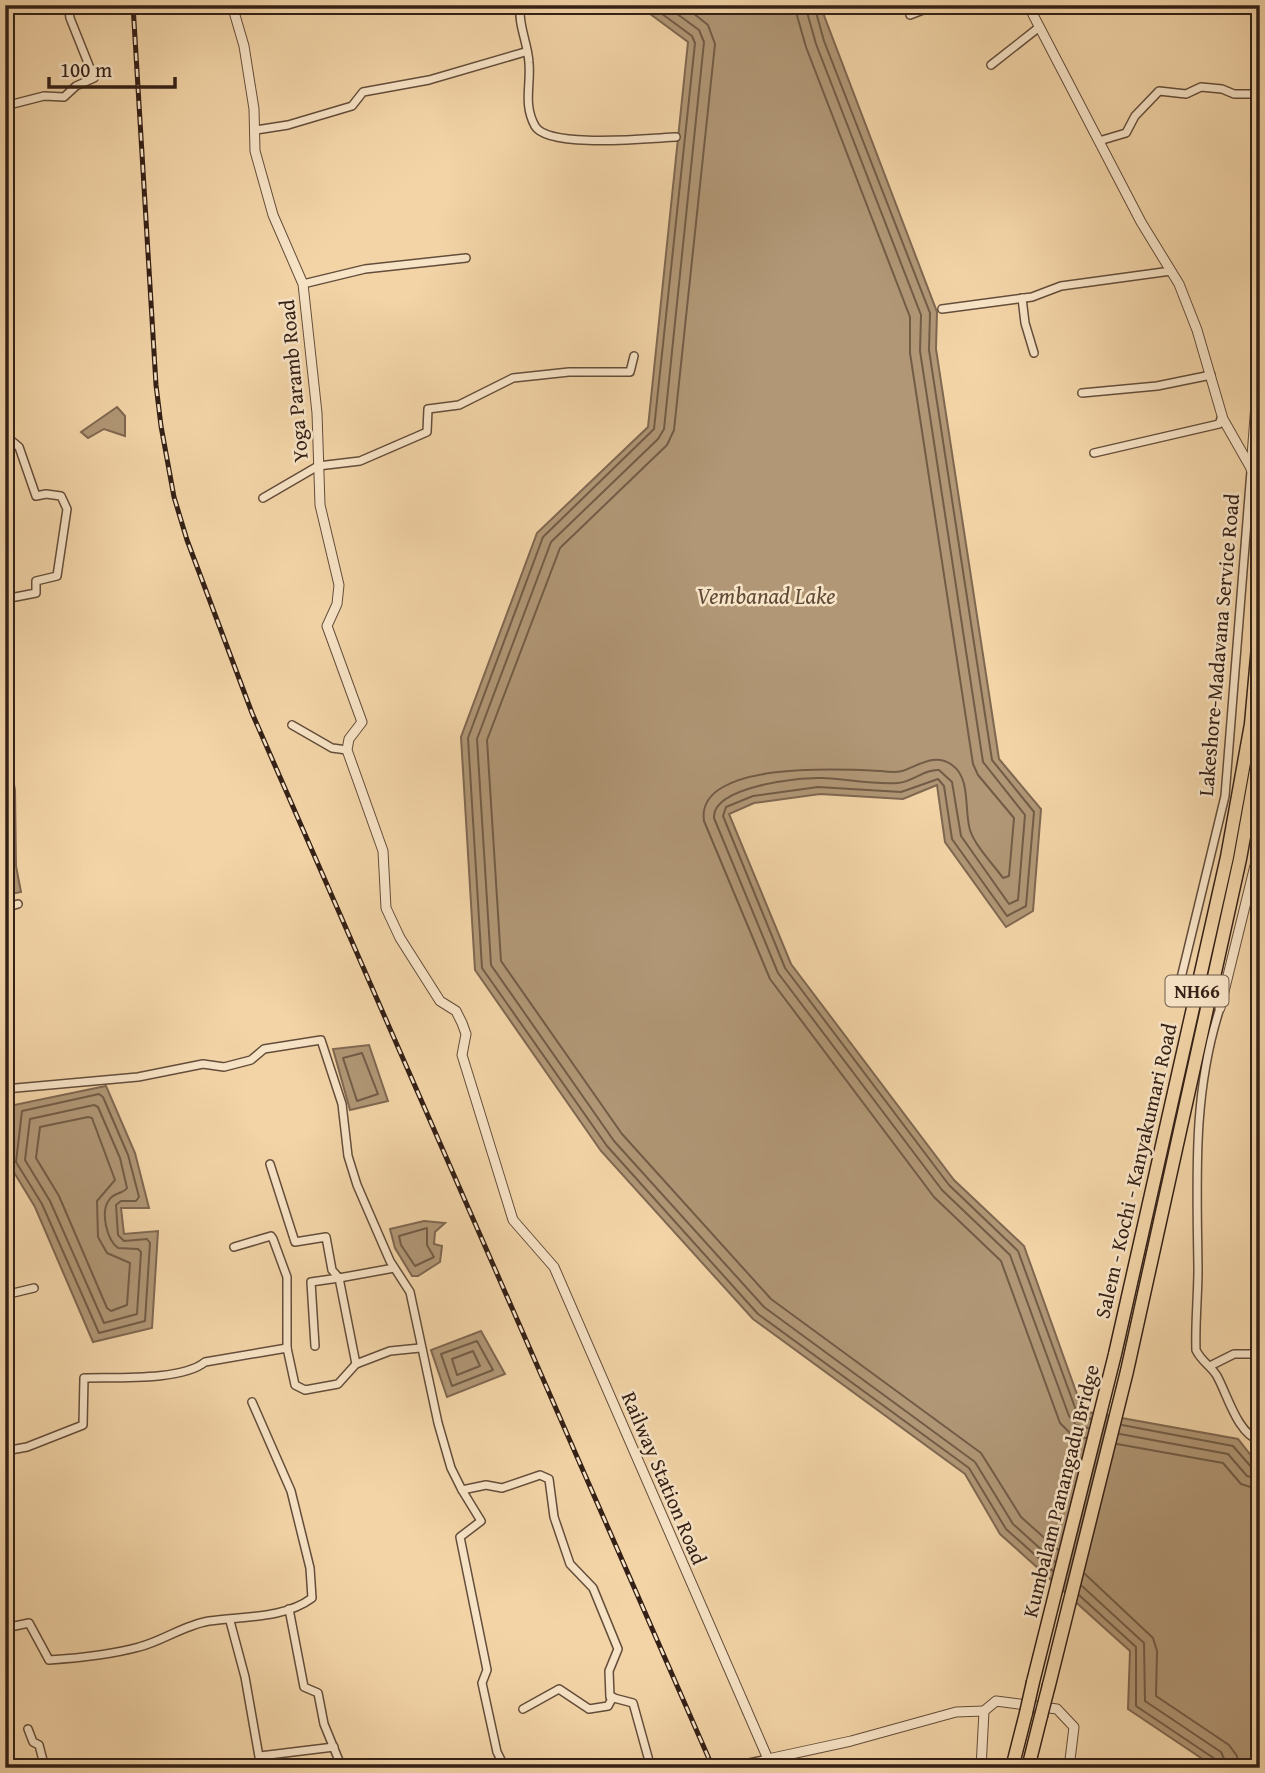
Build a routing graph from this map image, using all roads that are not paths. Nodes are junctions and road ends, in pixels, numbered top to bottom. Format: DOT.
graph roads {
  1 [pos="68,5"];
  2 [pos="233,5"];
  3 [pos="520,5"];
  4 [pos="936,5"];
  5 [pos="1028,5"];
  6 [pos="911,15"];
  7 [pos="1038,28"];
  8 [pos="525,52"];
  9 [pos="991,65"];
  10 [pos="1260,94"];
  11 [pos="5,106"];
  12 [pos="256,130"];
  13 [pos="676,138"];
  14 [pos="1099,141"];
  15 [pos="466,258"];
  16 [pos="1171,271"];
  17 [pos="303,284"];
  18 [pos="1022,298"];
  19 [pos="942,309"];
  20 [pos="1260,352"];
  21 [pos="1034,353"];
  22 [pos="634,356"];
  23 [pos="1211,375"];
  24 [pos="1082,393"];
  25 [pos="1222,416"];
  26 [pos="7,437"];
  27 [pos="1094,453"];
  28 [pos="318,466"];
  29 [pos="1251,471"];
  30 [pos="1260,484"];
  31 [pos="263,498"];
  32 [pos="5,599"];
  33 [pos="1260,624"];
  34 [pos="292,725"];
  35 [pos="1260,748"];
  36 [pos="347,750"];
  37 [pos="1260,845"];
  38 [pos="18,904"];
  39 [pos="5,908"];
  40 [pos="1181,978"];
  41 [pos="1220,1008"];
  42 [pos="5,1089"];
  43 [pos="270,1164"];
  44 [pos="234,1247"];
  45 [pos="394,1268"];
  46 [pos="339,1278"];
  47 [pos="34,1288"];
  48 [pos="5,1295"];
  49 [pos="315,1346"];
  50 [pos="286,1348"];
  51 [pos="420,1348"];
  52 [pos="1115,1354"];
  53 [pos="1260,1354"];
  54 [pos="356,1364"];
  55 [pos="1210,1366"];
  56 [pos="1127,1371"];
  57 [pos="251,1402"];
  58 [pos="1260,1441"];
  59 [pos="5,1451"];
  60 [pos="462,1490"];
  61 [pos="289,1609"];
  62 [pos="230,1621"];
  63 [pos="5,1628"];
  64 [pos="613,1697"];
  65 [pos="523,1709"];
  66 [pos="984,1711"];
  67 [pos="28,1729"];
  68 [pos="334,1747"];
  69 [pos="260,1756"];
  70 [pos="768,1759"];
  71 [pos="45,1768"];
  72 [pos="261,1768"];
  73 [pos="342,1768"];
  74 [pos="510,1768"];
  75 [pos="651,1768"];
  76 [pos="725,1768"];
  77 [pos="981,1768"];
  78 [pos="1012,1768"];
  79 [pos="1028,1768"];
  80 [pos="1069,1768"];
  1 -- 11 [label="street"];
  2 -- 12 [label="street, Yoga Paramb Road"];
  3 -- 8 [label="street"];
  4 -- 6 [label="street"];
  5 -- 7 [label="street"];
  7 -- 9 [label="street"];
  7 -- 14 [label="street"];
  8 -- 12 [label="street"];
  8 -- 13 [label="street"];
  10 -- 14 [label="street"];
  12 -- 17 [label="street, Yoga Paramb Road"];
  14 -- 16 [label="street"];
  15 -- 17 [label="street"];
  16 -- 18 [label="street"];
  16 -- 23 [label="street"];
  17 -- 28 [label="street, Yoga Paramb Road"];
  18 -- 19 [label="street"];
  18 -- 21 [label="street"];
  20 -- 29 [label="street, Lakeshore-Madavana Service Road"];
  22 -- 28 [label="street"];
  23 -- 24 [label="street"];
  23 -- 25 [label="street"];
  25 -- 27 [label="street"];
  25 -- 29 [label="street"];
  26 -- 32 [label="street"];
  28 -- 31 [label="street"];
  28 -- 36 [label="street, Yoga Paramb Road"];
  29 -- 30 [label="street"];
  29 -- 40 [label="street, Lakeshore-Madavana Service Road"];
  33 -- 52 [label="highway, Salem - Kochi - Kanyakumari Road / NH66"];
  34 -- 36 [label="street"];
  35 -- 56 [label="highway, Salem - Kochi - Kanyakumari Road / NH66"];
  36 -- 70 [label="street, Railway Station Road"];
  37 -- 41 [label="street"];
  38 -- 39 [label="street"];
  41 -- 55 [label="street"];
  42 -- 45 [label="street"];
  43 -- 46 [label="street"];
  44 -- 50 [label="street"];
  45 -- 46 [label="street"];
  45 -- 51 [label="street"];
  46 -- 49 [label="street"];
  46 -- 54 [label="street"];
  47 -- 48 [label="street"];
  50 -- 54 [label="street"];
  50 -- 59 [label="street"];
  51 -- 54 [label="street"];
  51 -- 60 [label="street"];
  52 -- 78 [label="highway, Kumbalam Panangadu Bridge / NH66, bridge"];
  53 -- 55 [label="street"];
  55 -- 58 [label="street"];
  56 -- 79 [label="highway, Kumbalam Panangadu Bridge / NH66, bridge"];
  57 -- 61 [label="street"];
  60 -- 64 [label="street"];
  60 -- 74 [label="street"];
  61 -- 62 [label="street"];
  61 -- 68 [label="street"];
  62 -- 63 [label="street"];
  62 -- 69 [label="street"];
  64 -- 65 [label="street"];
  64 -- 75 [label="street"];
  66 -- 70 [label="street"];
  66 -- 77 [label="street"];
  66 -- 80 [label="street"];
  67 -- 71 [label="street"];
  68 -- 69 [label="street"];
  68 -- 73 [label="street"];
  69 -- 72 [label="street"];
  70 -- 76 [label="street"];
}
